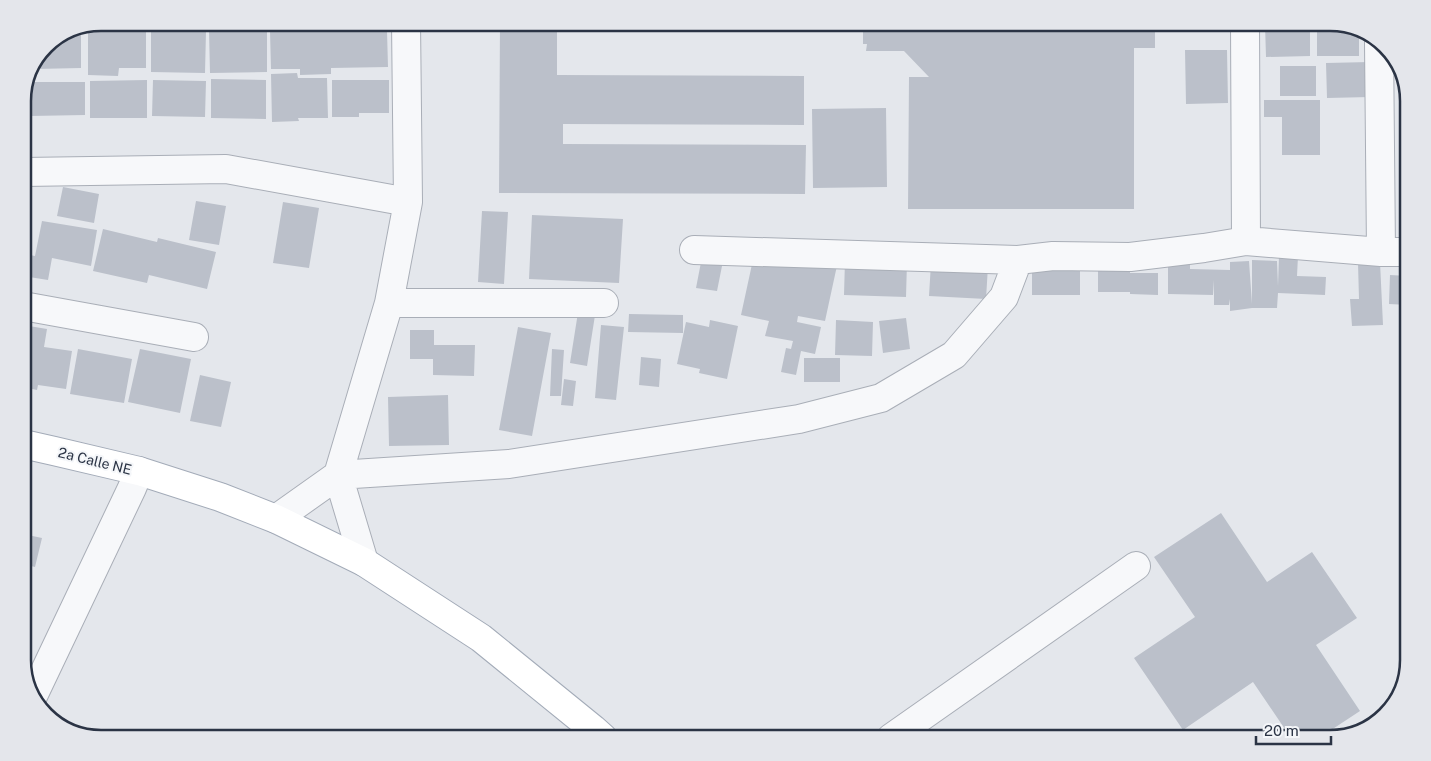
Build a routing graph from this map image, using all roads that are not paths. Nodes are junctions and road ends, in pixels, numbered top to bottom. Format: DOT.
graph roads {
  1 [pos="406,31"];
  2 [pos="1245,31"];
  3 [pos="1379,52"];
  4 [pos="31,172"];
  5 [pos="408,202"];
  6 [pos="1246,241"];
  7 [pos="694,250"];
  8 [pos="1380,252"];
  9 [pos="1400,252"];
  10 [pos="1018,260"];
  11 [pos="604,302"];
  12 [pos="389,303"];
  13 [pos="31,307"];
  14 [pos="194,337"];
  15 [pos="31,446"];
  16 [pos="31,464"];
  17 [pos="338,475"];
  18 [pos="135,480"];
  19 [pos="276,519"];
  20 [pos="364,562"];
  21 [pos="1136,566"];
  22 [pos="37,688"];
  23 [pos="565,730"];
  24 [pos="594,730"];
  25 [pos="902,730"];
  1 -- 5 [label="street"];
  2 -- 6 [label="street"];
  3 -- 8 [label="street"];
  4 -- 5 [label="street"];
  5 -- 12 [label="street"];
  6 -- 8 [label="street"];
  6 -- 10 [label="street"];
  7 -- 10 [label="street"];
  8 -- 9 [label="street"];
  10 -- 17 [label="street"];
  11 -- 12 [label="street"];
  12 -- 17 [label="street"];
  13 -- 14 [label="street"];
  15 -- 18 [label="main road, 2a Calle NE"];
  16 -- 18 [label="main road, 2a Calle NE"];
  17 -- 19 [label="street"];
  17 -- 20 [label="street"];
  18 -- 19 [label="main road"];
  18 -- 22 [label="street"];
  18 -- 23 [label="main road"];
  19 -- 20 [label="main road"];
  20 -- 24 [label="main road"];
  21 -- 25 [label="street"];
}
